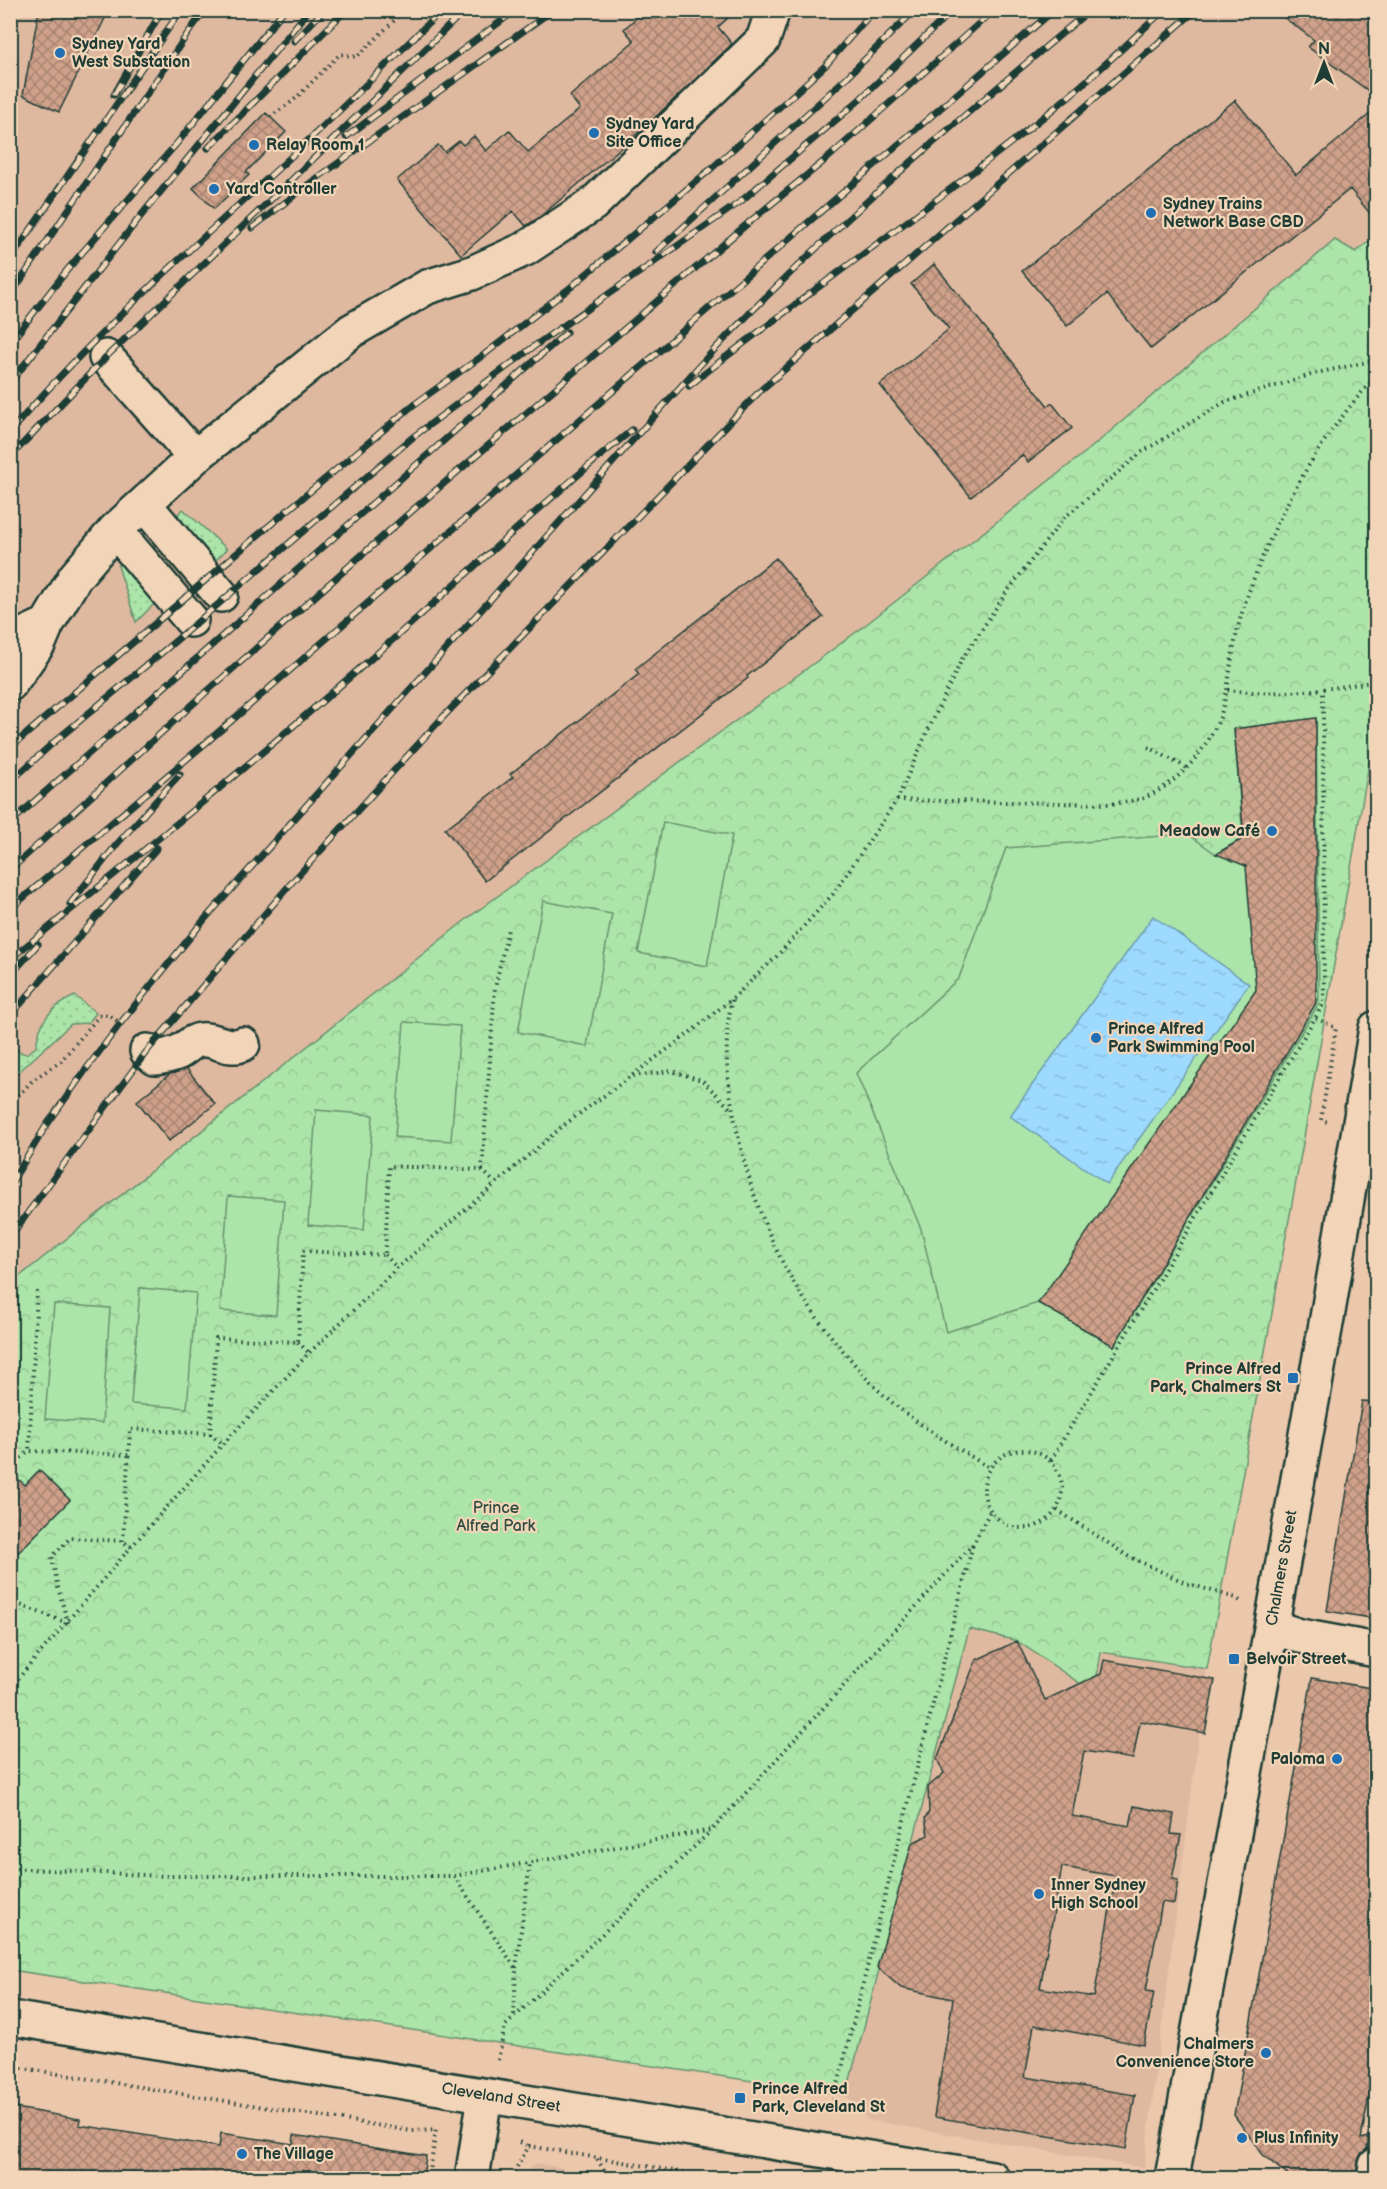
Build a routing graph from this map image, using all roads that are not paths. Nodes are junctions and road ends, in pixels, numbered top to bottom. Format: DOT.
graph roads {
  1 [pos="772,10"];
  2 [pos="106,357"];
  3 [pos="195,457"];
  4 [pos="144,504"];
  5 [pos="115,530"];
  6 [pos="221,594"];
  7 [pos="191,620"];
  8 [pos="47,624"];
  9 [pos="10,641"];
  10 [pos="10,684"];
  11 [pos="1377,1028"];
  12 [pos="243,1044"];
  13 [pos="147,1051"];
  14 [pos="1373,1063"];
  15 [pos="1272,1627"];
  16 [pos="1377,1650"];
  17 [pos="10,2018"];
  18 [pos="485,2096"];
  19 [pos="1377,2165"];
  20 [pos="472,2178"];
  21 [pos="992,2178"];
  22 [pos="1172,2178"];
  23 [pos="1374,2178"];
  1 -- 3 [label="main road"];
  2 -- 3 [label="main road"];
  3 -- 4 [label="main road"];
  4 -- 5 [label="main road"];
  4 -- 6 [label="main road"];
  5 -- 7 [label="main road"];
  5 -- 8 [label="main road"];
  8 -- 9 [label="main road"];
  8 -- 10 [label="main road"];
  11 -- 14 [label="main road, Chalmers Street"];
  12 -- 13 [label="main road"];
  14 -- 15 [label="main road, Chalmers Street"];
  15 -- 16 [label="main road"];
  15 -- 22 [label="main road, Chalmers Street"];
  17 -- 18 [label="main road, Cleveland Street"];
  18 -- 20 [label="main road"];
  18 -- 21 [label="main road, Cleveland Street"];
  19 -- 23 [label="main road"];
}
